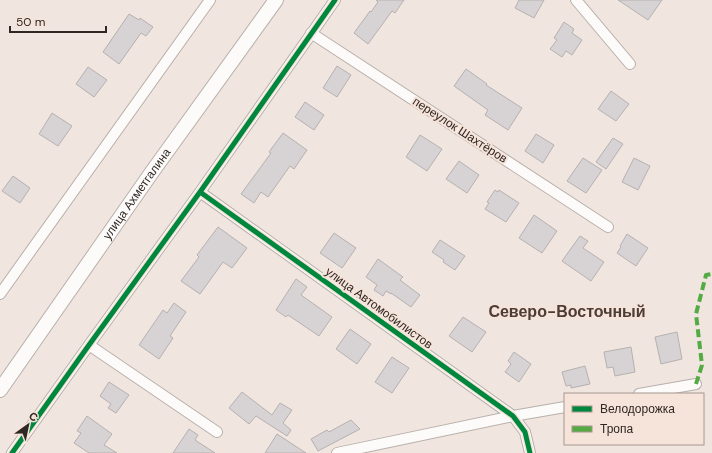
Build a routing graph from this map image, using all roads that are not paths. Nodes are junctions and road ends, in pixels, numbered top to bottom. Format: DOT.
graph roads {
  1 [pos="210,0"];
  2 [pos="276,0"];
  3 [pos="335,0"];
  4 [pos="576,0"];
  5 [pos="311,33"];
  6 [pos="630,64"];
  7 [pos="200,192"];
  8 [pos="608,227"];
  9 [pos="0,294"];
  10 [pos="89,345"];
  11 [pos="696,384"];
  12 [pos="0,390"];
  13 [pos="645,393"];
  14 [pos="564,407"];
  15 [pos="513,416"];
  16 [pos="217,432"];
  17 [pos="12,453"];
  18 [pos="337,453"];
  19 [pos="530,453"];
  1 -- 9 [label="street"];
  2 -- 12 [label="main road, улица Ахметгалина"];
  3 -- 5 [label="street"];
  4 -- 6 [label="street"];
  5 -- 7 [label="street"];
  5 -- 8 [label="street, переулок Шахтёров"];
  7 -- 10 [label="street"];
  7 -- 15 [label="street, улица Автомобилистов"];
  10 -- 16 [label="street"];
  10 -- 17 [label="street"];
  11 -- 13 [label="street"];
  14 -- 15 [label="street"];
  15 -- 18 [label="street"];
  15 -- 19 [label="street, улица Автомобилистов"];
}
